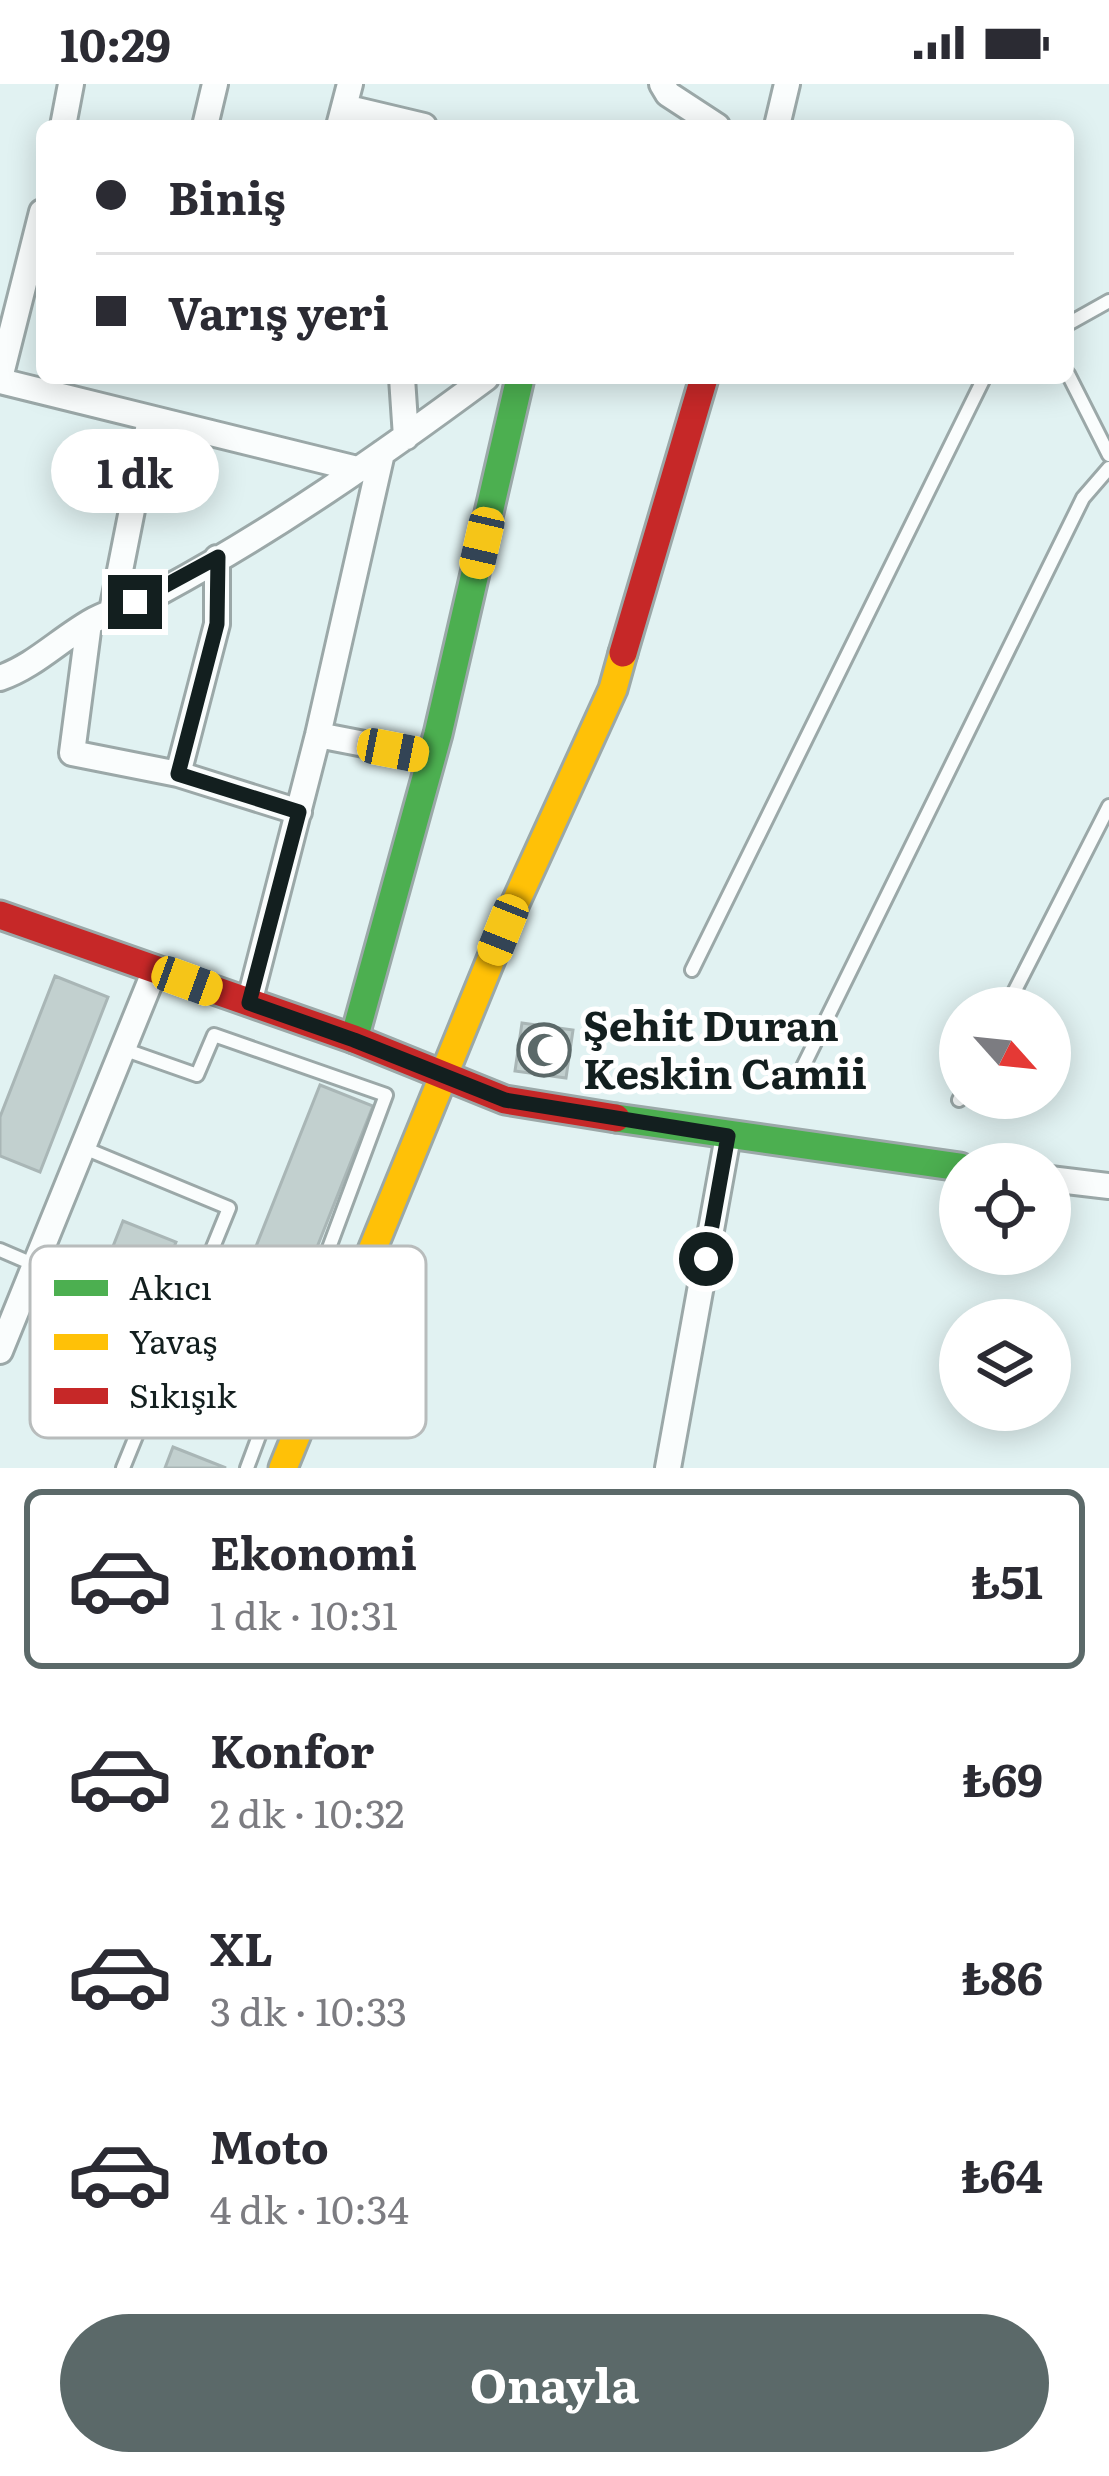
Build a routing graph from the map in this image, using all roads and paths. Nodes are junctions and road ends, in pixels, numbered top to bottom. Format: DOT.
graph roads {
  1 [pos="71,84"];
  2 [pos="214,84"];
  3 [pos="662,84"];
  4 [pos="787,84"];
  5 [pos="344,106"];
  6 [pos="64,120"];
  7 [pos="206,120"];
  8 [pos="400,120"];
  9 [pos="708,120"];
  10 [pos="778,120"];
  11 [pos="36,262"];
  12 [pos="1109,301"];
  13 [pos="1074,321"];
  14 [pos="0,379"];
  15 [pos="402,384"];
  16 [pos="478,384"];
  17 [pos="519,384"];
  18 [pos="702,384"];
  19 [pos="981,384"];
  20 [pos="1073,384"];
  21 [pos="150,419"];
  22 [pos="406,437"];
  23 [pos="382,453"];
  24 [pos="1109,455"];
  25 [pos="1109,468"];
  26 [pos="357,470"];
  27 [pos="218,557"];
  28 [pos="100,617"];
  29 [pos="0,678"];
  30 [pos="318,735"];
  31 [pos="430,757"];
  32 [pos="178,774"];
  33 [pos="1109,806"];
  34 [pos="299,812"];
  35 [pos="0,915"];
  36 [pos="155,970"];
  37 [pos="692,970"];
  38 [pos="1017,987"];
  39 [pos="249,1003"];
  40 [pos="354,1040"];
  41 [pos="123,1049"];
  42 [pos="443,1078"];
  43 [pos="796,1081"];
  44 [pos="728,1136"];
  45 [pos="84,1148"];
  46 [pos="939,1164"];
  47 [pos="1071,1181"];
  48 [pos="1109,1186"];
  49 [pos="43,1246"];
  50 [pos="214,1246"];
  51 [pos="331,1246"];
  52 [pos="374,1246"];
  53 [pos="0,1250"];
  54 [pos="30,1262"];
  55 [pos="30,1274"];
  56 [pos="5,1323"];
  57 [pos="0,1351"];
  58 [pos="136,1438"];
  59 [pos="259,1438"];
  60 [pos="295,1438"];
  61 [pos="124,1468"];
  62 [pos="247,1468"];
  63 [pos="283,1468"];
  64 [pos="668,1468"];
  1 -- 6 [label="street"];
  2 -- 7 [label="street"];
  3 -- 9 [label="street"];
  4 -- 10 [label="street"];
  5 -- 8 [label="street"];
  11 -- 14 [label="street"];
  12 -- 13 [label="lane"];
  14 -- 21 [label="street"];
  15 -- 22 [label="street"];
  16 -- 22 [label="street"];
  17 -- 31 [label="street"];
  18 -- 42 [label="street"];
  19 -- 37 [label="lane"];
  20 -- 24 [label="lane"];
  21 -- 26 [label="street"];
  21 -- 28 [label="street"];
  22 -- 23 [label="street"];
  23 -- 26 [label="street"];
  23 -- 30 [label="street"];
  25 -- 43 [label="lane"];
  26 -- 27 [label="street"];
  27 -- 28 [label="street"];
  27 -- 32 [label="street"];
  28 -- 29 [label="street"];
  28 -- 32 [label="street"];
  30 -- 31 [label="street"];
  30 -- 34 [label="street"];
  31 -- 40 [label="street"];
  32 -- 34 [label="street"];
  33 -- 38 [label="lane"];
  34 -- 39 [label="street"];
  35 -- 36 [label="street"];
  36 -- 39 [label="street"];
  36 -- 41 [label="street"];
  39 -- 40 [label="street"];
  40 -- 42 [label="street"];
  41 -- 45 [label="street"];
  41 -- 51 [label="lane"];
  42 -- 44 [label="street"];
  42 -- 52 [label="street"];
  44 -- 46 [label="street"];
  44 -- 64 [label="street"];
  45 -- 49 [label="street"];
  45 -- 50 [label="lane"];
  47 -- 48 [label="street"];
  53 -- 54 [label="lane"];
  55 -- 56 [label="street"];
  56 -- 57 [label="street"];
  58 -- 61 [label="lane"];
  59 -- 62 [label="lane"];
  60 -- 63 [label="street"];
}
